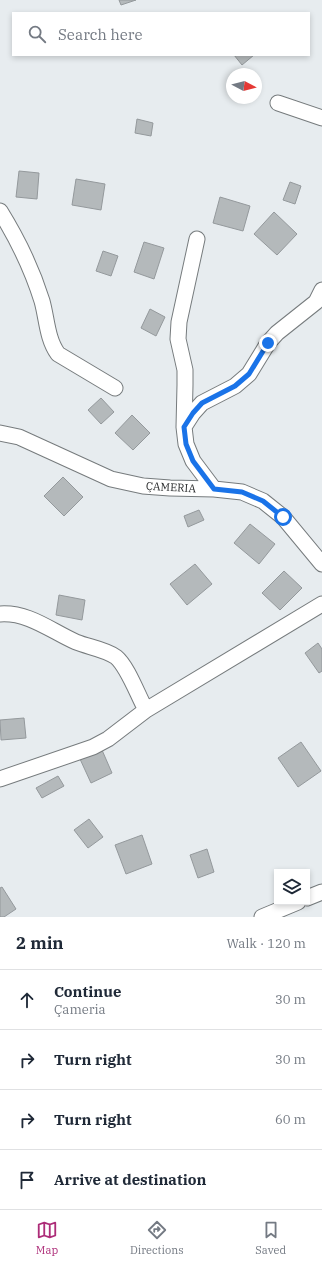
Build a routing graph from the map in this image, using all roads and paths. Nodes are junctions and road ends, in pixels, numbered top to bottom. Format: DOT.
graph roads {
  1 [pos="278,103"];
  2 [pos="322,118"];
  3 [pos="0,211"];
  4 [pos="197,239"];
  5 [pos="322,290"];
  6 [pos="115,388"];
  7 [pos="184,427"];
  8 [pos="0,433"];
  9 [pos="214,489"];
  10 [pos="322,564"];
  11 [pos="322,604"];
  12 [pos="0,614"];
  13 [pos="146,710"];
  14 [pos="0,779"];
  15 [pos="322,892"];
  16 [pos="310,897"];
  17 [pos="291,905"];
  18 [pos="262,917"];
  1 -- 2 [label="street"];
  3 -- 6 [label="street"];
  4 -- 7 [label="street"];
  5 -- 7 [label="street"];
  7 -- 9 [label="street"];
  8 -- 9 [label="street, ÇAMERIA"];
  9 -- 10 [label="street, ÇAMERIA"];
  11 -- 13 [label="street"];
  12 -- 13 [label="street"];
  13 -- 14 [label="street"];
  15 -- 16 [label="street"];
  17 -- 18 [label="street"];
}
